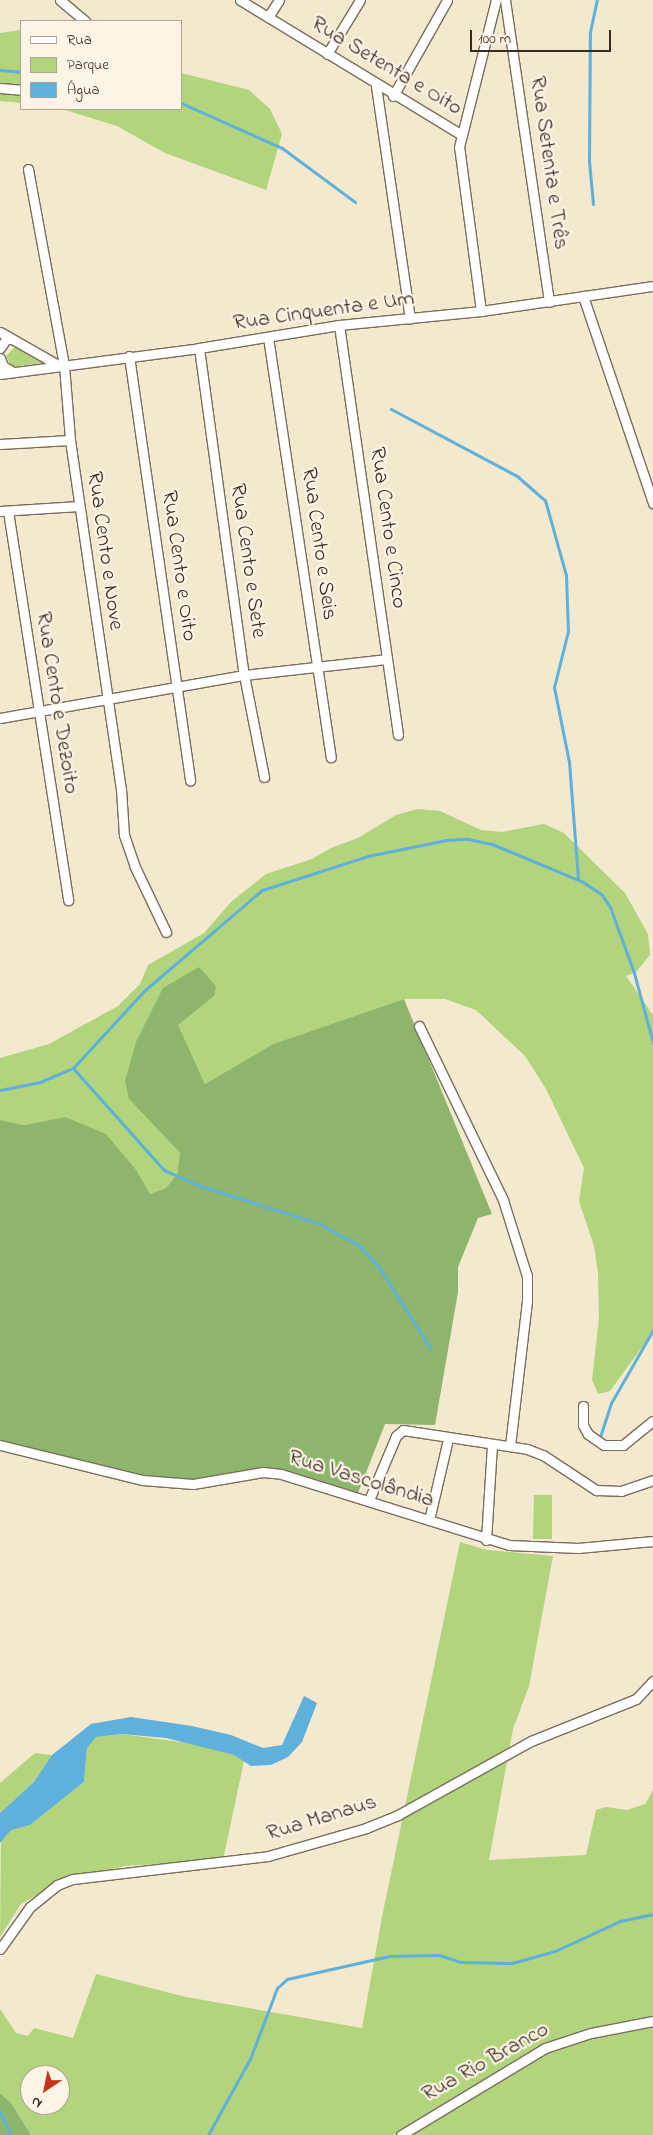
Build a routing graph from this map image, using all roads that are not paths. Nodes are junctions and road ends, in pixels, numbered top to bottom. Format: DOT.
graph roads {
  1 [pos="60,0"];
  2 [pos="240,0"];
  3 [pos="278,0"];
  4 [pos="360,0"];
  5 [pos="447,0"];
  6 [pos="496,0"];
  7 [pos="505,0"];
  8 [pos="268,17"];
  9 [pos="84,20"];
  10 [pos="327,54"];
  11 [pos="376,86"];
  12 [pos="0,88"];
  13 [pos="20,90"];
  14 [pos="393,96"];
  15 [pos="460,134"];
  16 [pos="28,169"];
  17 [pos="653,287"];
  18 [pos="583,296"];
  19 [pos="549,302"];
  20 [pos="481,310"];
  21 [pos="410,319"];
  22 [pos="339,325"];
  23 [pos="0,332"];
  24 [pos="268,337"];
  25 [pos="12,339"];
  26 [pos="0,348"];
  27 [pos="199,348"];
  28 [pos="129,356"];
  29 [pos="0,358"];
  30 [pos="61,365"];
  31 [pos="13,372"];
  32 [pos="0,374"];
  33 [pos="70,440"];
  34 [pos="0,444"];
  35 [pos="653,503"];
  36 [pos="78,506"];
  37 [pos="4,511"];
  38 [pos="387,659"];
  39 [pos="317,668"];
  40 [pos="244,675"];
  41 [pos="176,688"];
  42 [pos="106,699"];
  43 [pos="38,713"];
  44 [pos="0,718"];
  45 [pos="398,736"];
  46 [pos="331,757"];
  47 [pos="264,777"];
  48 [pos="190,781"];
  49 [pos="68,900"];
  50 [pos="166,932"];
  51 [pos="419,1026"];
  52 [pos="583,1406"];
  53 [pos="653,1421"];
  54 [pos="448,1439"];
  55 [pos="492,1444"];
  56 [pos="0,1445"];
  57 [pos="510,1446"];
  58 [pos="653,1480"];
  59 [pos="369,1500"];
  60 [pos="429,1520"];
  61 [pos="486,1540"];
  62 [pos="653,1540"];
  63 [pos="653,1681"];
  64 [pos="0,1949"];
  65 [pos="653,2021"];
  66 [pos="401,2135"];
  1 -- 9 [label="street"];
  2 -- 8 [label="street, Rua Setenta e Oito"];
  3 -- 8 [label="street"];
  4 -- 10 [label="street"];
  5 -- 14 [label="street"];
  6 -- 15 [label="street"];
  7 -- 19 [label="street, Rua Setenta e Três"];
  8 -- 10 [label="street, Rua Setenta e Oito"];
  10 -- 11 [label="street, Rua Setenta e Oito"];
  11 -- 14 [label="street, Rua Setenta e Oito"];
  11 -- 21 [label="street"];
  12 -- 13 [label="street"];
  14 -- 15 [label="street, Rua Setenta e Oito"];
  15 -- 20 [label="street"];
  16 -- 30 [label="street, Rua Cento e Nove"];
  17 -- 18 [label="street, Rua Cinquenta e Um"];
  18 -- 19 [label="street, Rua Cinquenta e Um"];
  18 -- 35 [label="street"];
  19 -- 20 [label="street, Rua Cinquenta e Um"];
  20 -- 21 [label="street, Rua Cinquenta e Um"];
  21 -- 22 [label="street, Rua Cinquenta e Um"];
  22 -- 24 [label="street, Rua Cinquenta e Um"];
  22 -- 38 [label="street, Rua Cento e Cinco"];
  23 -- 25 [label="street"];
  24 -- 27 [label="street, Rua Cinquenta e Um"];
  24 -- 39 [label="street, Rua Cento e Seis"];
  25 -- 26 [label="street"];
  25 -- 30 [label="street"];
  27 -- 28 [label="street, Rua Cinquenta e Um"];
  27 -- 40 [label="street, Rua Cento e Sete"];
  28 -- 30 [label="street, Rua Cinquenta e Um"];
  28 -- 41 [label="street, Rua Cento e Oito"];
  29 -- 31 [label="street"];
  30 -- 31 [label="street, Rua Cinquenta e Um"];
  30 -- 33 [label="street, Rua Cento e Nove"];
  31 -- 32 [label="street, Rua Cinquenta e Um"];
  33 -- 34 [label="street"];
  33 -- 36 [label="street, Rua Cento e Nove"];
  36 -- 37 [label="street, Rua Cento e Dezoito"];
  36 -- 42 [label="street, Rua Cento e Nove"];
  37 -- 43 [label="street, Rua Cento e Dezoito"];
  38 -- 39 [label="street"];
  38 -- 45 [label="street, Rua Cento e Cinco"];
  39 -- 40 [label="street"];
  39 -- 46 [label="street, Rua Cento e Seis"];
  40 -- 41 [label="street"];
  40 -- 47 [label="street, Rua Cento e Sete"];
  41 -- 42 [label="street"];
  41 -- 48 [label="street, Rua Cento e Oito"];
  42 -- 43 [label="street"];
  42 -- 50 [label="street, Rua Cento e Nove"];
  43 -- 44 [label="street"];
  43 -- 49 [label="street, Rua Cento e Dezoito"];
  51 -- 57 [label="street"];
  52 -- 53 [label="street"];
  54 -- 55 [label="street"];
  54 -- 59 [label="street"];
  54 -- 60 [label="street"];
  55 -- 57 [label="street"];
  55 -- 61 [label="street"];
  56 -- 59 [label="street, Rua Vascolândia"];
  57 -- 58 [label="street"];
  59 -- 60 [label="street, Rua Vascolândia"];
  60 -- 61 [label="street, Rua Vascolândia"];
  61 -- 62 [label="street, Rua Vascolândia"];
  63 -- 64 [label="street, Rua Manaus"];
  65 -- 66 [label="street, Rua Rio Branco"];
}
